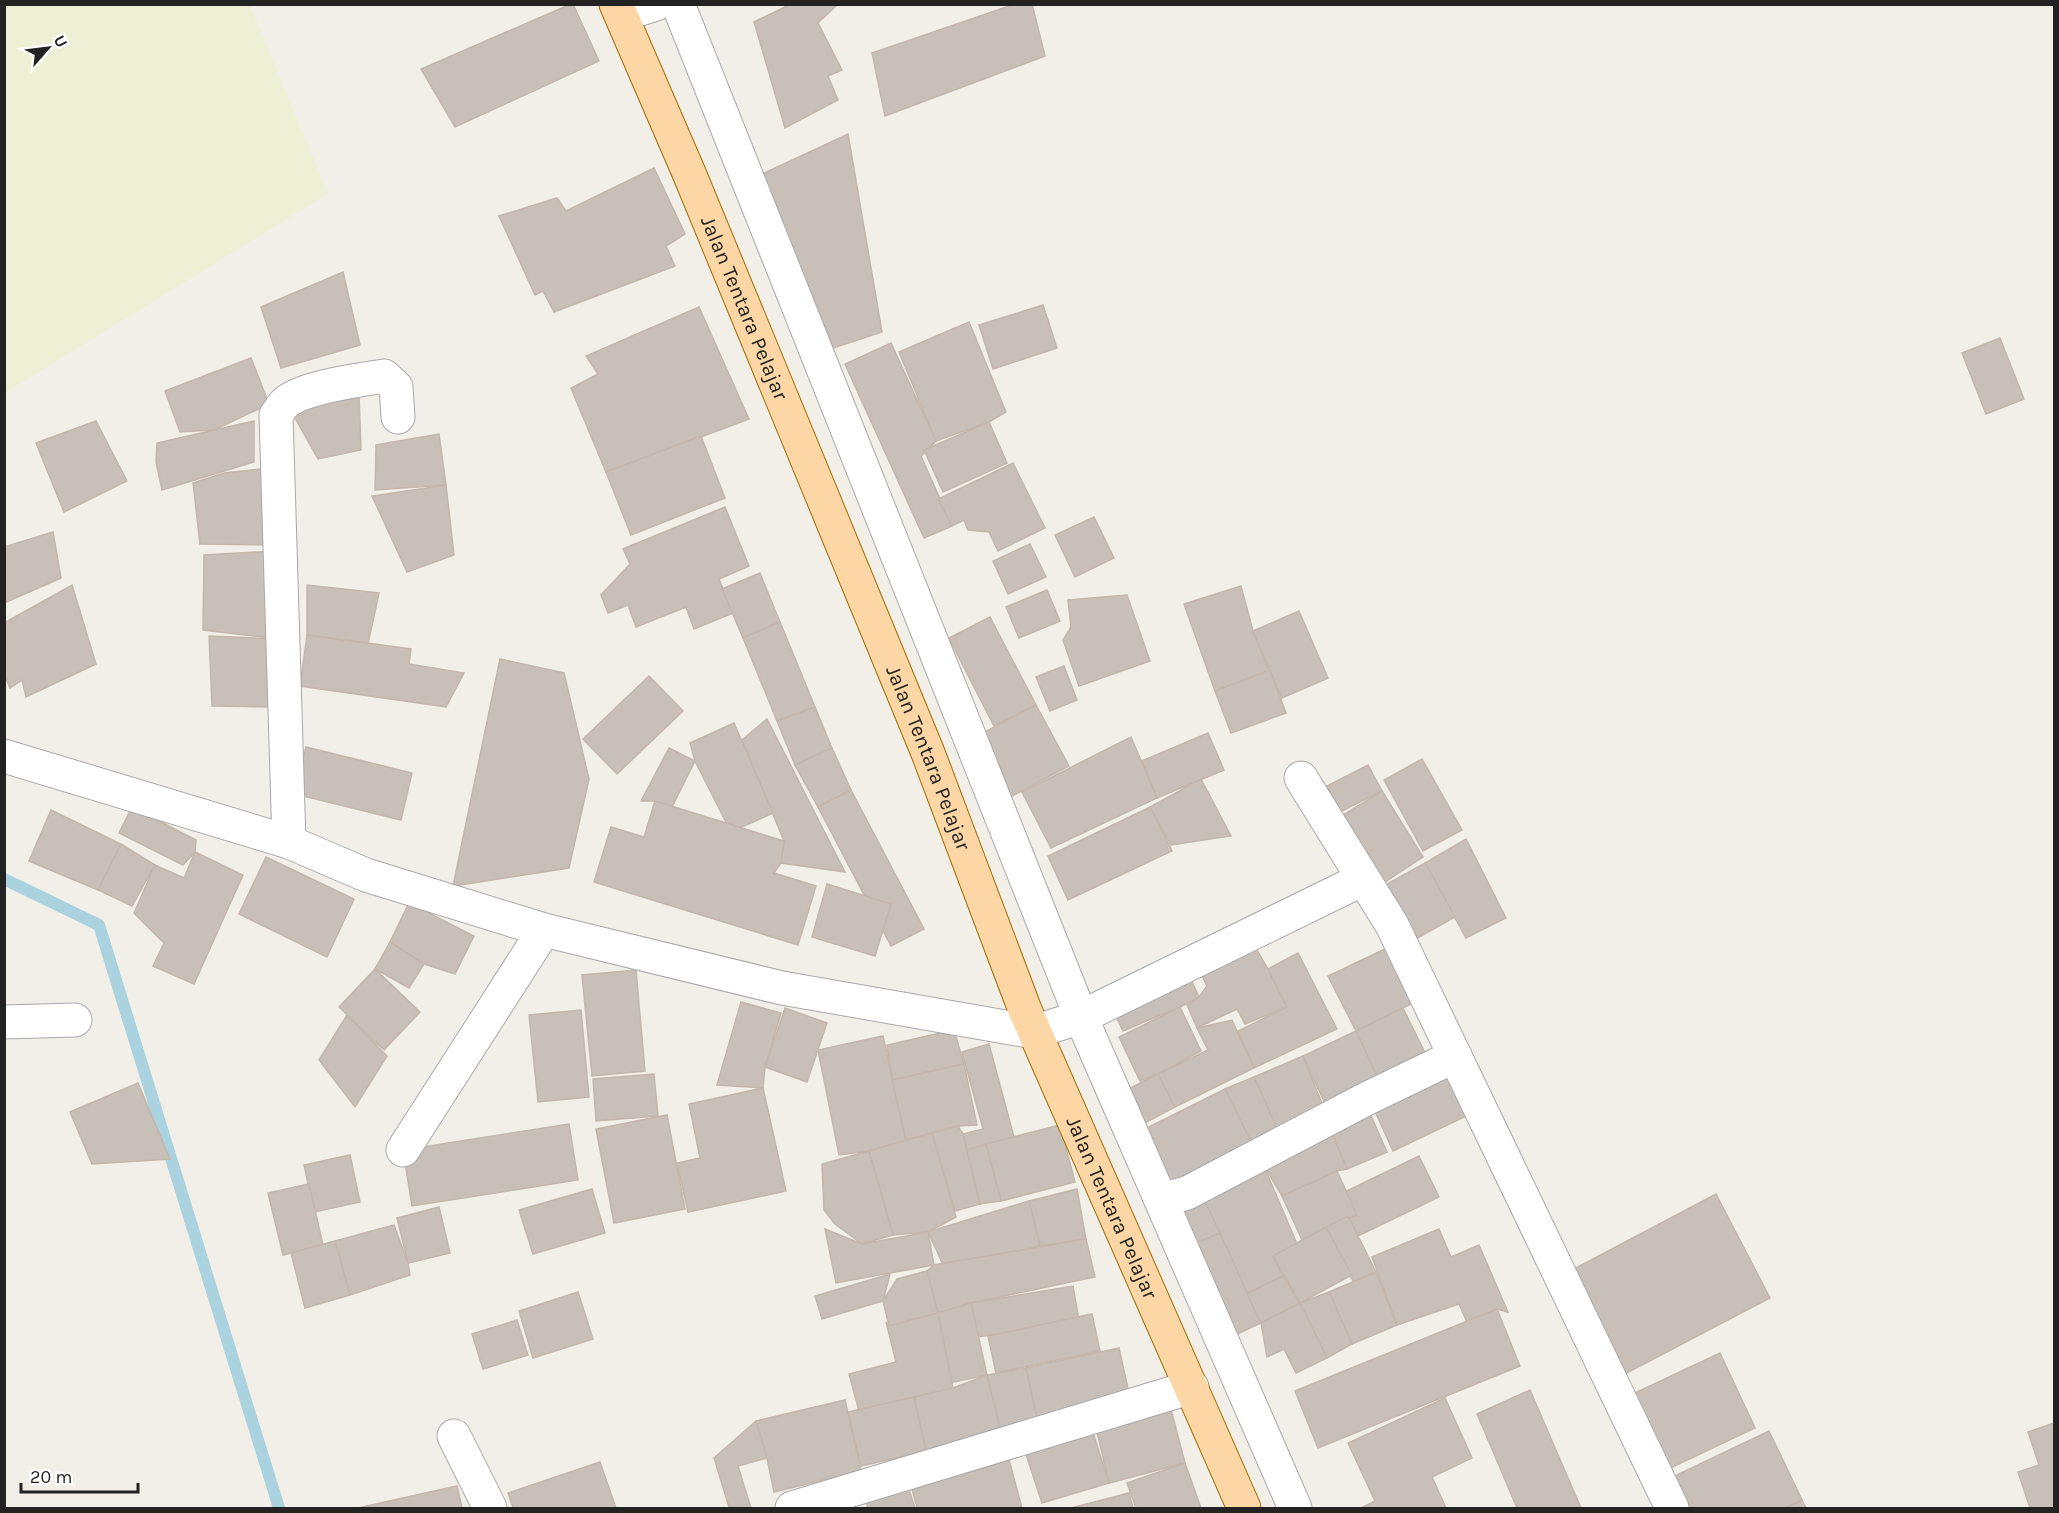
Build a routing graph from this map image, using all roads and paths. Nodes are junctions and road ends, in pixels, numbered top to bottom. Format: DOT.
graph roads {
  1 [pos="656,4"];
  2 [pos="678,4"];
  3 [pos="618,10"];
  4 [pos="398,417"];
  5 [pos="4,756"];
  6 [pos="1301,778"];
  7 [pos="289,842"];
  8 [pos="1363,879"];
  9 [pos="544,930"];
  10 [pos="1081,1017"];
  11 [pos="75,1020"];
  12 [pos="4,1022"];
  13 [pos="1034,1032"];
  14 [pos="1455,1056"];
  15 [pos="403,1150"];
  16 [pos="1161,1200"];
  17 [pos="1192,1387"];
  18 [pos="454,1436"];
  19 [pos="490,1509"];
  20 [pos="792,1509"];
  21 [pos="1244,1509"];
  22 [pos="1295,1509"];
  23 [pos="1672,1509"];
  1 -- 3 [label="street"];
  2 -- 10 [label="street"];
  3 -- 13 [label="main road, Jalan Tentara Pelajar"];
  4 -- 7 [label="street"];
  5 -- 7 [label="street"];
  6 -- 8 [label="street"];
  7 -- 9 [label="street"];
  8 -- 10 [label="street"];
  8 -- 14 [label="street"];
  9 -- 13 [label="street"];
  9 -- 15 [label="street"];
  10 -- 13 [label="street"];
  10 -- 16 [label="street"];
  11 -- 12 [label="street"];
  13 -- 17 [label="main road, Jalan Tentara Pelajar"];
  14 -- 16 [label="street"];
  14 -- 23 [label="street"];
  16 -- 22 [label="street"];
  17 -- 20 [label="street"];
  17 -- 21 [label="main road, Jalan Tentara Pelajar"];
  18 -- 19 [label="street"];
}
